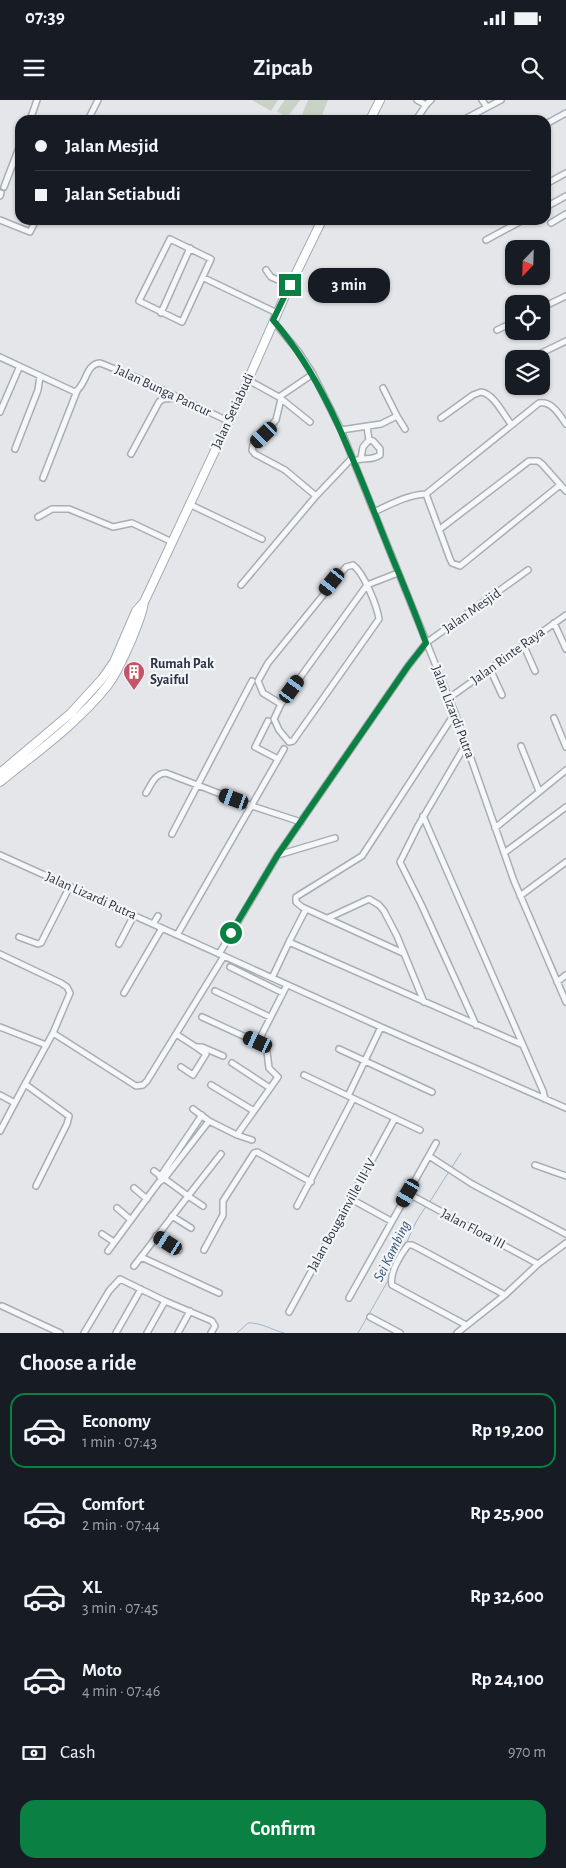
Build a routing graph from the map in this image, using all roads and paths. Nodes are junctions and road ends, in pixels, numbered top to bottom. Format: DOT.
graph roads {
  1 [pos="37,100"];
  2 [pos="98,100"];
  3 [pos="380,100"];
  4 [pos="416,100"];
  5 [pos="431,100"];
  6 [pos="482,100"];
  7 [pos="501,100"];
  8 [pos="426,105"];
  9 [pos="487,107"];
  10 [pos="566,113"];
  11 [pos="32,115"];
  12 [pos="90,115"];
  13 [pos="372,115"];
  14 [pos="419,115"];
  15 [pos="472,115"];
  16 [pos="551,121"];
  17 [pos="15,158"];
  18 [pos="566,173"];
  19 [pos="551,181"];
  20 [pos="4,187"];
  21 [pos="566,196"];
  22 [pos="551,204"];
  23 [pos="566,214"];
  24 [pos="0,220"];
  25 [pos="551,223"];
  26 [pos="34,225"];
  27 [pos="320,225"];
  28 [pos="514,225"];
  29 [pos="486,240"];
  30 [pos="190,248"];
  31 [pos="266,270"];
  32 [pos="204,278"];
  33 [pos="290,285"];
  34 [pos="566,296"];
  35 [pos="550,304"];
  36 [pos="160,313"];
  37 [pos="275,317"];
  38 [pos="505,326"];
  39 [pos="497,330"];
  40 [pos="566,341"];
  41 [pos="548,350"];
  42 [pos="0,357"];
  43 [pos="20,368"];
  44 [pos="313,374"];
  45 [pos="40,376"];
  46 [pos="248,380"];
  47 [pos="383,388"];
  48 [pos="77,391"];
  49 [pos="181,398"];
  50 [pos="280,398"];
  51 [pos="0,412"];
  52 [pos="397,416"];
  53 [pos="441,418"];
  54 [pos="228,422"];
  55 [pos="310,422"];
  56 [pos="566,422"];
  57 [pos="511,424"];
  58 [pos="367,427"];
  59 [pos="406,429"];
  60 [pos="341,430"];
  61 [pos="370,440"];
  62 [pos="15,448"];
  63 [pos="131,454"];
  64 [pos="361,458"];
  65 [pos="353,460"];
  66 [pos="43,478"];
  67 [pos="560,485"];
  68 [pos="566,491"];
  69 [pos="426,494"];
  70 [pos="316,496"];
  71 [pos="189,504"];
  72 [pos="374,512"];
  73 [pos="38,517"];
  74 [pos="440,529"];
  75 [pos="262,539"];
  76 [pos="172,542"];
  77 [pos="528,570"];
  78 [pos="398,573"];
  79 [pos="242,585"];
  80 [pos="367,585"];
  81 [pos="144,602"];
  82 [pos="566,615"];
  83 [pos="554,623"];
  84 [pos="426,643"];
  85 [pos="523,644"];
  86 [pos="566,649"];
  87 [pos="490,669"];
  88 [pos="535,671"];
  89 [pos="252,681"];
  90 [pos="502,695"];
  91 [pos="449,698"];
  92 [pos="281,704"];
  93 [pos="455,713"];
  94 [pos="554,718"];
  95 [pos="268,721"];
  96 [pos="466,744"];
  97 [pos="521,746"];
  98 [pos="566,747"];
  99 [pos="284,749"];
  100 [pos="278,759"];
  101 [pos="566,770"];
  102 [pos="0,773"];
  103 [pos="0,782"];
  104 [pos="198,786"];
  105 [pos="539,791"];
  106 [pos="146,793"];
  107 [pos="252,806"];
  108 [pos="566,807"];
  109 [pos="424,816"];
  110 [pos="301,822"];
  111 [pos="495,828"];
  112 [pos="172,834"];
  113 [pos="335,838"];
  114 [pos="504,854"];
  115 [pos="0,855"];
  116 [pos="277,856"];
  117 [pos="566,862"];
  118 [pos="70,886"];
  119 [pos="520,896"];
  120 [pos="306,909"];
  121 [pos="134,915"];
  122 [pos="158,916"];
  123 [pos="328,918"];
  124 [pos="153,924"];
  125 [pos="162,928"];
  126 [pos="178,935"];
  127 [pos="19,937"];
  128 [pos="289,942"];
  129 [pos="119,944"];
  130 [pos="403,953"];
  131 [pos="0,954"];
  132 [pos="222,955"];
  133 [pos="230,967"];
  134 [pos="566,975"];
  135 [pos="272,978"];
  136 [pos="557,982"];
  137 [pos="287,984"];
  138 [pos="215,991"];
  139 [pos="124,993"];
  140 [pos="283,993"];
  141 [pos="425,1002"];
  142 [pos="566,1002"];
  143 [pos="270,1016"];
  144 [pos="202,1017"];
  145 [pos="476,1025"];
  146 [pos="0,1026"];
  147 [pos="381,1027"];
  148 [pos="53,1034"];
  149 [pos="176,1034"];
  150 [pos="258,1042"];
  151 [pos="521,1044"];
  152 [pos="46,1045"];
  153 [pos="196,1046"];
  154 [pos="339,1049"];
  155 [pos="223,1056"];
  156 [pos="365,1061"];
  157 [pos="232,1063"];
  158 [pos="180,1067"];
  159 [pos="304,1075"];
  160 [pos="25,1084"];
  161 [pos="210,1085"];
  162 [pos="270,1088"];
  163 [pos="432,1092"];
  164 [pos="0,1095"];
  165 [pos="351,1097"];
  166 [pos="544,1098"];
  167 [pos="15,1102"];
  168 [pos="565,1108"];
  169 [pos="193,1109"];
  170 [pos="254,1111"];
  171 [pos="202,1115"];
  172 [pos="395,1118"];
  173 [pos="209,1121"];
  174 [pos="420,1130"];
  175 [pos="0,1131"];
  176 [pos="237,1135"];
  177 [pos="252,1140"];
  178 [pos="436,1143"];
  179 [pos="221,1154"];
  180 [pos="429,1156"];
  181 [pos="535,1165"];
  182 [pos="154,1171"];
  183 [pos="566,1176"];
  184 [pos="161,1179"];
  185 [pos="311,1182"];
  186 [pos="36,1186"];
  187 [pos="134,1188"];
  188 [pos="408,1193"];
  189 [pos="188,1196"];
  190 [pos="147,1199"];
  191 [pos="351,1199"];
  192 [pos="203,1206"];
  193 [pos="297,1206"];
  194 [pos="117,1208"];
  195 [pos="172,1216"];
  196 [pos="131,1220"];
  197 [pos="391,1221"];
  198 [pos="191,1228"];
  199 [pos="102,1234"];
  200 [pos="566,1234"];
  201 [pos="156,1236"];
  202 [pos="114,1242"];
  203 [pos="566,1243"];
  204 [pos="179,1250"];
  205 [pos="204,1250"];
  206 [pos="108,1251"];
  207 [pos="141,1257"];
  208 [pos="538,1264"];
  209 [pos="134,1266"];
  210 [pos="141,1289"];
  211 [pos="218,1293"];
  212 [pos="505,1295"];
  213 [pos="349,1298"];
  214 [pos="165,1301"];
  215 [pos="2,1306"];
  216 [pos="190,1311"];
  217 [pos="289,1312"];
  218 [pos="370,1317"];
  219 [pos="466,1325"];
  220 [pos="60,1333"];
  221 [pos="84,1333"];
  222 [pos="116,1333"];
  223 [pos="147,1333"];
  224 [pos="178,1333"];
  225 [pos="211,1333"];
  226 [pos="400,1333"];
  227 [pos="457,1333"];
  1 -- 11 [label="street"];
  2 -- 12 [label="street"];
  3 -- 13 [label="main road"];
  4 -- 8 [label="street"];
  5 -- 8 [label="street"];
  6 -- 9 [label="street"];
  7 -- 9 [label="street"];
  8 -- 14 [label="street"];
  9 -- 15 [label="street"];
  10 -- 16 [label="street"];
  17 -- 20 [label="street"];
  18 -- 19 [label="street"];
  21 -- 22 [label="street"];
  23 -- 25 [label="street"];
  24 -- 26 [label="street"];
  27 -- 33 [label="main road, Jalan Setiabudi"];
  28 -- 29 [label="street"];
  30 -- 32 [label="street"];
  30 -- 36 [label="street"];
  30 -- 36 [label="street"];
  31 -- 33 [label="street"];
  32 -- 36 [label="street"];
  32 -- 37 [label="street"];
  33 -- 37 [label="main road, Jalan Setiabudi"];
  34 -- 35 [label="street"];
  37 -- 44 [label="street, Jalan Lizardi Putra"];
  37 -- 46 [label="main road, Jalan Setiabudi"];
  38 -- 39 [label="street"];
  40 -- 41 [label="street"];
  42 -- 43 [label="street"];
  43 -- 45 [label="street"];
  43 -- 51 [label="street"];
  44 -- 50 [label="street"];
  44 -- 60 [label="street, Jalan Lizardi Putra"];
  45 -- 48 [label="street"];
  45 -- 62 [label="street"];
  46 -- 50 [label="street"];
  46 -- 54 [label="main road, Jalan Setiabudi"];
  47 -- 52 [label="street"];
  48 -- 49 [label="street, Jalan Bunga Pancur"];
  48 -- 66 [label="street, Jalan Bunga Pancur"];
  49 -- 54 [label="street, Jalan Bunga Pancur"];
  49 -- 63 [label="street"];
  50 -- 55 [label="street"];
  50 -- 70 [label="street"];
  52 -- 58 [label="street"];
  52 -- 59 [label="street"];
  53 -- 57 [label="street"];
  54 -- 71 [label="main road, Jalan Setiabudi"];
  56 -- 57 [label="street"];
  57 -- 69 [label="street"];
  58 -- 60 [label="street"];
  58 -- 61 [label="street"];
  60 -- 65 [label="street, Jalan Lizardi Putra"];
  61 -- 64 [label="street"];
  61 -- 64 [label="street"];
  64 -- 65 [label="street"];
  65 -- 70 [label="street"];
  65 -- 72 [label="street, Jalan Lizardi Putra"];
  67 -- 68 [label="street"];
  67 -- 74 [label="street"];
  67 -- 74 [label="street"];
  69 -- 72 [label="street"];
  69 -- 74 [label="street"];
  70 -- 79 [label="street"];
  71 -- 75 [label="street"];
  71 -- 76 [label="main road, Jalan Setiabudi"];
  72 -- 78 [label="street, Jalan Lizardi Putra"];
  73 -- 76 [label="street"];
  76 -- 81 [label="main road, Jalan Setiabudi"];
  77 -- 84 [label="street, Jalan Mesjid"];
  78 -- 80 [label="street"];
  78 -- 84 [label="street, Jalan Lizardi Putra"];
  80 -- 92 [label="street"];
  80 -- 92 [label="street"];
  80 -- 92 [label="street"];
  81 -- 102 [label="main road, Jalan Setiabudi"];
  81 -- 103 [label="main road, Jalan Setiabudi"];
  82 -- 83 [label="street, Jalan Rinte Raya"];
  83 -- 85 [label="street, Jalan Rinte Raya"];
  83 -- 86 [label="street"];
  84 -- 91 [label="street, Jalan Lizardi Putra"];
  84 -- 110 [label="street, Jalan Mesjid"];
  85 -- 87 [label="street, Jalan Rinte Raya"];
  85 -- 88 [label="street"];
  87 -- 90 [label="street"];
  87 -- 91 [label="street, Jalan Rinte Raya"];
  89 -- 104 [label="street"];
  91 -- 93 [label="street, Jalan Lizardi Putra"];
  93 -- 96 [label="street, Jalan Lizardi Putra"];
  93 -- 120 [label="street"];
  94 -- 98 [label="street"];
  95 -- 100 [label="street"];
  96 -- 109 [label="street"];
  96 -- 111 [label="street, Jalan Lizardi Putra"];
  97 -- 105 [label="street"];
  99 -- 100 [label="street"];
  100 -- 107 [label="street"];
  101 -- 105 [label="street"];
  104 -- 106 [label="street"];
  104 -- 107 [label="street"];
  104 -- 112 [label="street"];
  105 -- 111 [label="street"];
  107 -- 110 [label="street"];
  107 -- 126 [label="street"];
  108 -- 114 [label="street"];
  109 -- 145 [label="street"];
  109 -- 151 [label="street"];
  110 -- 116 [label="street, Jalan Mesjid"];
  111 -- 114 [label="street, Jalan Lizardi Putra"];
  113 -- 116 [label="street"];
  114 -- 119 [label="street, Jalan Lizardi Putra"];
  115 -- 118 [label="street, Jalan Lizardi Putra"];
  116 -- 132 [label="street, Jalan Mesjid"];
  117 -- 119 [label="street"];
  118 -- 121 [label="street, Jalan Lizardi Putra"];
  118 -- 127 [label="street"];
  119 -- 136 [label="street, Jalan Lizardi Putra"];
  120 -- 123 [label="street"];
  120 -- 128 [label="street"];
  121 -- 124 [label="street, Jalan Lizardi Putra"];
  121 -- 129 [label="street"];
  122 -- 124 [label="street"];
  123 -- 130 [label="street"];
  123 -- 130 [label="street"];
  124 -- 125 [label="street, Jalan Lizardi Putra"];
  125 -- 126 [label="street, Jalan Lizardi Putra"];
  125 -- 139 [label="street"];
  126 -- 132 [label="street, Jalan Lizardi Putra"];
  128 -- 135 [label="street"];
  128 -- 141 [label="street"];
  130 -- 141 [label="street"];
  131 -- 148 [label="street"];
  132 -- 135 [label="street, Jalan Lizardi Putra"];
  132 -- 149 [label="street, Jalan Mesjid"];
  133 -- 140 [label="street"];
  134 -- 136 [label="street"];
  135 -- 137 [label="street, Jalan Lizardi Putra"];
  136 -- 142 [label="street, Jalan Lizardi Putra"];
  137 -- 140 [label="street"];
  137 -- 147 [label="street, Jalan Lizardi Putra"];
  138 -- 143 [label="street"];
  140 -- 143 [label="street"];
  141 -- 145 [label="street"];
  143 -- 150 [label="street"];
  144 -- 150 [label="street"];
  145 -- 151 [label="street"];
  146 -- 152 [label="street"];
  147 -- 156 [label="street"];
  147 -- 166 [label="street, Jalan Lizardi Putra"];
  148 -- 149 [label="street, Jalan Mesjid"];
  148 -- 152 [label="street"];
  149 -- 153 [label="street"];
  150 -- 162 [label="street"];
  151 -- 166 [label="street"];
  152 -- 160 [label="street"];
  153 -- 155 [label="street"];
  153 -- 158 [label="street"];
  154 -- 156 [label="street"];
  156 -- 163 [label="street"];
  156 -- 165 [label="street"];
  157 -- 162 [label="street"];
  159 -- 165 [label="street"];
  160 -- 167 [label="street"];
  160 -- 186 [label="street"];
  161 -- 170 [label="street"];
  162 -- 170 [label="street"];
  164 -- 167 [label="street"];
  165 -- 172 [label="street"];
  165 -- 185 [label="street"];
  166 -- 168 [label="street, Jalan Lizardi Putra"];
  167 -- 175 [label="street"];
  169 -- 171 [label="street"];
  170 -- 176 [label="street"];
  171 -- 173 [label="street"];
  171 -- 184 [label="street"];
  172 -- 174 [label="street"];
  172 -- 191 [label="street, Jalan Bougainville III-IV"];
  173 -- 176 [label="street"];
  173 -- 184 [label="street"];
  176 -- 177 [label="street"];
  178 -- 180 [label="street"];
  179 -- 189 [label="street"];
  180 -- 188 [label="street"];
  180 -- 200 [label="street"];
  181 -- 183 [label="street"];
  182 -- 184 [label="street"];
  184 -- 189 [label="street"];
  184 -- 190 [label="street"];
  185 -- 193 [label="street"];
  185 -- 205 [label="street"];
  187 -- 190 [label="street"];
  188 -- 197 [label="street"];
  188 -- 208 [label="street, Jalan Flora III"];
  189 -- 192 [label="street"];
  189 -- 195 [label="street"];
  190 -- 196 [label="street"];
  191 -- 197 [label="street"];
  191 -- 217 [label="street, Jalan Bougainville III-IV"];
  194 -- 196 [label="street"];
  195 -- 198 [label="street"];
  195 -- 201 [label="street"];
  196 -- 202 [label="street"];
  197 -- 213 [label="street"];
  199 -- 202 [label="street"];
  201 -- 204 [label="street"];
  201 -- 207 [label="street"];
  202 -- 206 [label="street"];
  203 -- 208 [label="street"];
  207 -- 209 [label="street"];
  207 -- 211 [label="street"];
  208 -- 212 [label="street"];
  210 -- 214 [label="street"];
  210 -- 221 [label="street"];
  210 -- 222 [label="street"];
  212 -- 219 [label="street"];
  212 -- 219 [label="street"];
  214 -- 216 [label="street"];
  214 -- 223 [label="street"];
  215 -- 220 [label="street"];
  216 -- 224 [label="street"];
  216 -- 225 [label="street"];
  218 -- 226 [label="street"];
  219 -- 227 [label="street"];
}
